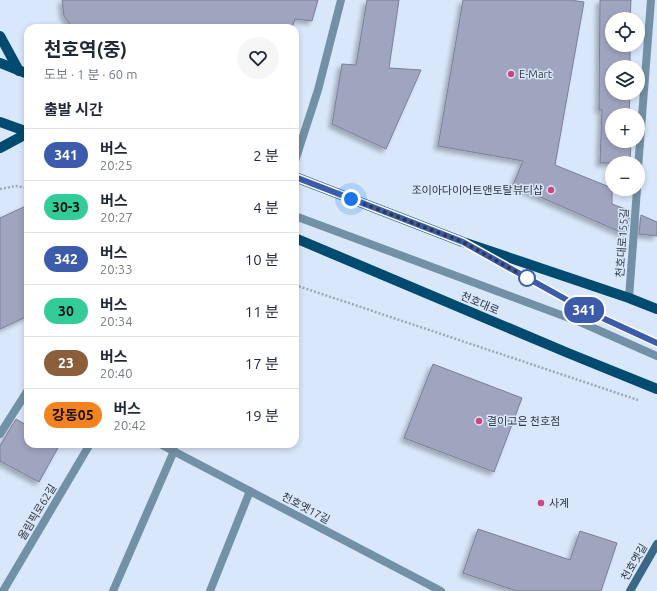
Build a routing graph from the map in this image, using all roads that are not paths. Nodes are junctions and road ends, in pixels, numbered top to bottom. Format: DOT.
graph roads {
  1 [pos="341,0"];
  2 [pos="651,0"];
  3 [pos="0,36"];
  4 [pos="0,63"];
  5 [pos="24,72"];
  6 [pos="0,122"];
  7 [pos="24,131"];
  8 [pos="24,134"];
  9 [pos="0,148"];
  10 [pos="299,149"];
  11 [pos="639,156"];
  12 [pos="299,179"];
  13 [pos="636,196"];
  14 [pos="299,217"];
  15 [pos="299,240"];
  16 [pos="463,242"];
  17 [pos="629,298"];
  18 [pos="657,309"];
  19 [pos="657,343"];
  20 [pos="657,356"];
  21 [pos="657,389"];
  22 [pos="24,396"];
  23 [pos="0,434"];
  24 [pos="88,448"];
  25 [pos="168,448"];
  26 [pos="174,451"];
  27 [pos="250,491"];
  28 [pos="657,544"];
  29 [pos="3,591"];
  30 [pos="113,591"];
  31 [pos="210,591"];
  32 [pos="441,591"];
  33 [pos="630,591"];
  1 -- 10 [label="street"];
  2 -- 11 [label="street"];
  3 -- 5 [label="main road"];
  4 -- 5 [label="main road"];
  6 -- 7 [label="main road"];
  8 -- 9 [label="main road"];
  12 -- 16 [label="main road"];
  13 -- 17 [label="street, 천호대로155길"];
  14 -- 20 [label="street"];
  15 -- 21 [label="main road, 천호대로"];
  16 -- 17 [label="main road"];
  16 -- 19 [label="street"];
  17 -- 18 [label="main road"];
  22 -- 23 [label="street"];
  24 -- 29 [label="street, 올림픽로62길"];
  25 -- 26 [label="street, 천호옛17길"];
  26 -- 27 [label="street, 천호옛17길"];
  26 -- 30 [label="street"];
  27 -- 31 [label="street"];
  27 -- 32 [label="street, 천호옛17길"];
  28 -- 33 [label="street, 천호옛길"];
}
